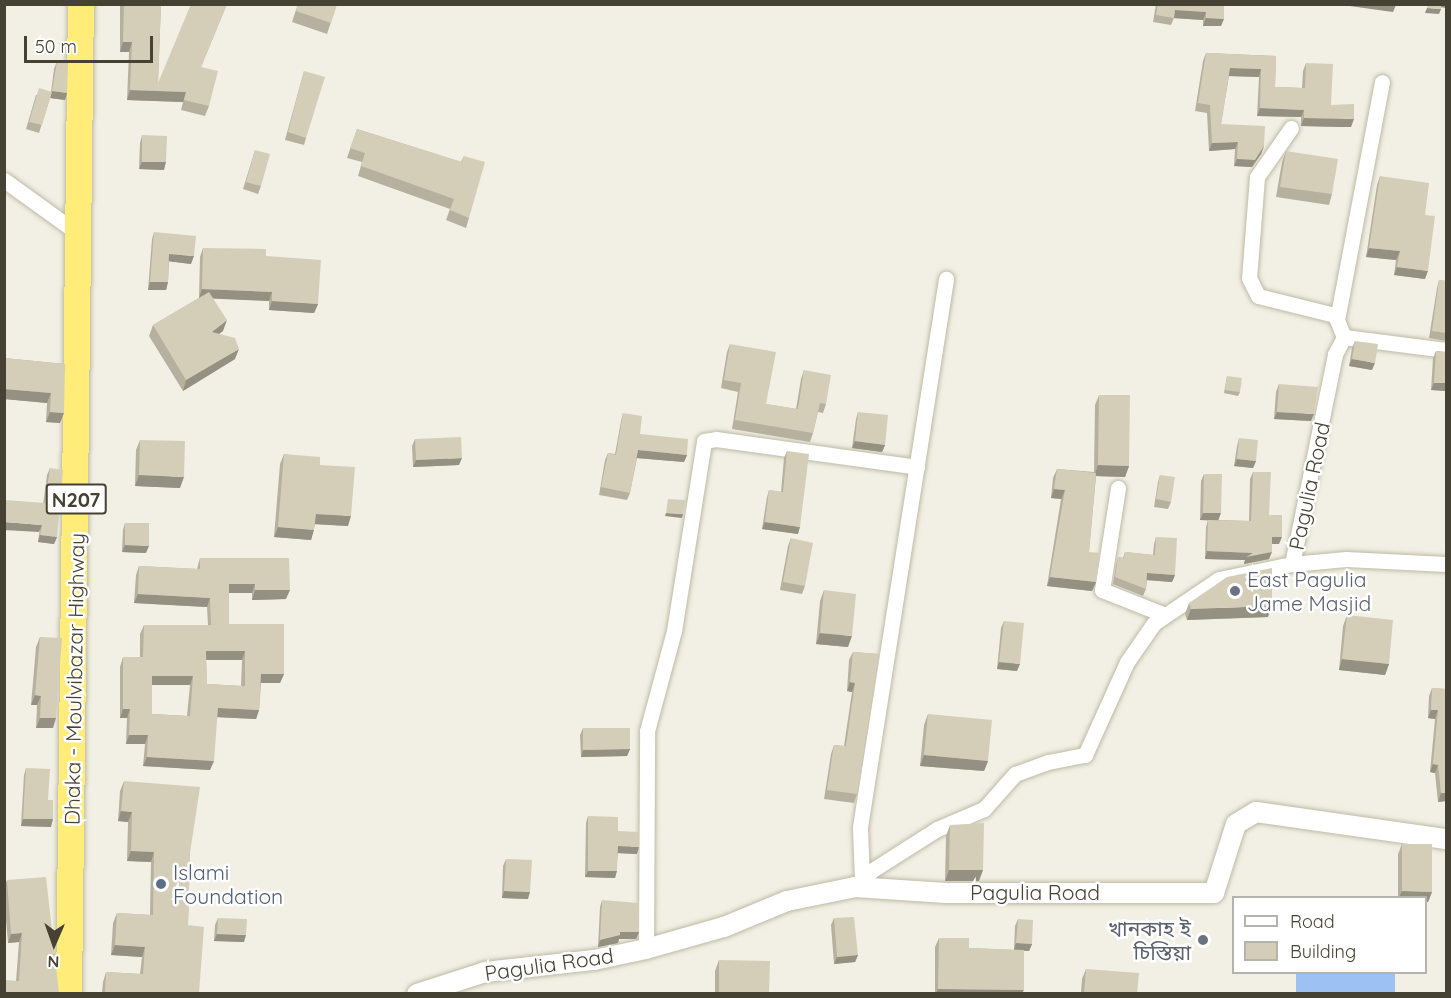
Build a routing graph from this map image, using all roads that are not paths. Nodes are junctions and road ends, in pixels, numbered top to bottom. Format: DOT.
graph roads {
  1 [pos="81,4"];
  2 [pos="1382,82"];
  3 [pos="1291,128"];
  4 [pos="4,180"];
  5 [pos="80,234"];
  6 [pos="946,279"];
  7 [pos="1337,321"];
  8 [pos="1344,337"];
  9 [pos="1446,350"];
  10 [pos="917,466"];
  11 [pos="1118,488"];
  12 [pos="1292,564"];
  13 [pos="1446,564"];
  14 [pos="1165,615"];
  15 [pos="1446,839"];
  16 [pos="859,884"];
  17 [pos="646,949"];
  18 [pos="69,993"];
  19 [pos="417,993"];
  1 -- 5 [label="highway, Dhaka - Moulvibazar Highway / N207"];
  2 -- 7 [label="street"];
  3 -- 7 [label="street"];
  4 -- 5 [label="street"];
  5 -- 18 [label="highway, Dhaka - Moulvibazar Highway / N207"];
  6 -- 10 [label="street"];
  7 -- 8 [label="street"];
  8 -- 9 [label="street"];
  8 -- 12 [label="street, Pagulia Road"];
  10 -- 16 [label="street"];
  10 -- 17 [label="street"];
  11 -- 14 [label="street"];
  12 -- 13 [label="street"];
  12 -- 14 [label="street, Pagulia Road"];
  14 -- 16 [label="street, Pagulia Road"];
  15 -- 16 [label="street, Pagulia Road"];
  16 -- 17 [label="street, Pagulia Road"];
  17 -- 19 [label="street, Pagulia Road"];
}
